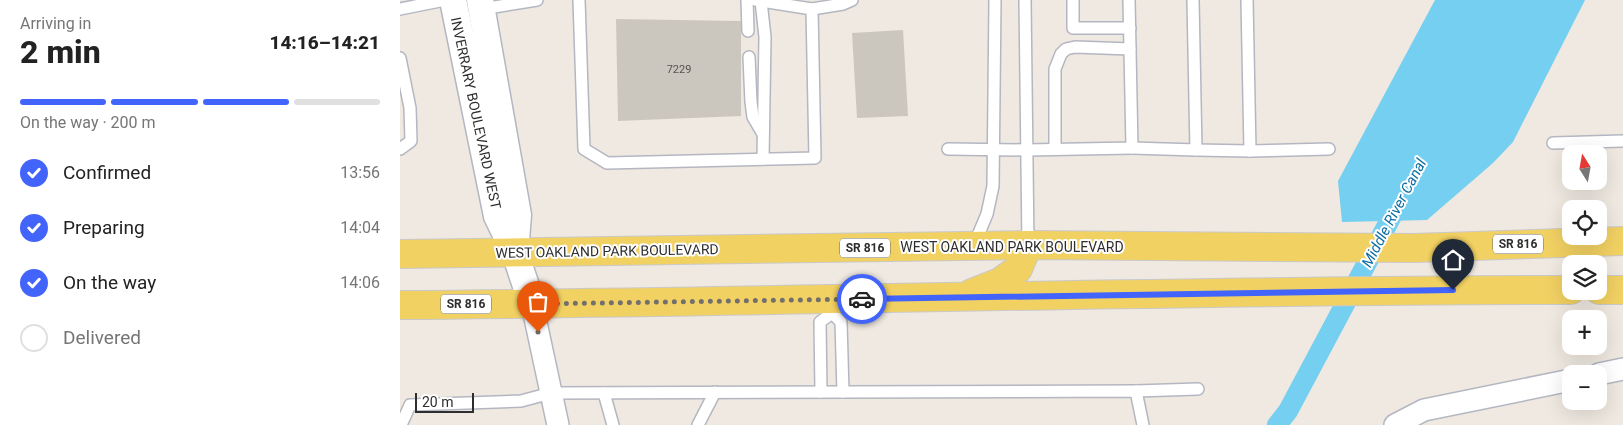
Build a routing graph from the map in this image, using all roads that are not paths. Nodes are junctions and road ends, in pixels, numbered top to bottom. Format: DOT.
graph roads {
  1 [pos="445,0"];
  2 [pos="453,0"];
  3 [pos="537,0"];
  4 [pos="579,0"];
  5 [pos="747,0"];
  6 [pos="852,0"];
  7 [pos="995,0"];
  8 [pos="1025,0"];
  9 [pos="1073,0"];
  10 [pos="1130,0"];
  11 [pos="1193,0"];
  12 [pos="1247,0"];
  13 [pos="758,1"];
  14 [pos="481,4"];
  15 [pos="400,8"];
  16 [pos="812,9"];
  17 [pos="1130,28"];
  18 [pos="748,31"];
  19 [pos="1130,49"];
  20 [pos="749,57"];
  21 [pos="400,58"];
  22 [pos="764,135"];
  23 [pos="1623,141"];
  24 [pos="1553,143"];
  25 [pos="400,148"];
  26 [pos="1132,148"];
  27 [pos="948,149"];
  28 [pos="1055,149"];
  29 [pos="1329,149"];
  30 [pos="994,150"];
  31 [pos="1027,150"];
  32 [pos="1196,150"];
  33 [pos="1250,151"];
  34 [pos="763,159"];
  35 [pos="1623,241"];
  36 [pos="1028,245"];
  37 [pos="974,246"];
  38 [pos="515,253"];
  39 [pos="400,254"];
  40 [pos="1562,290"];
  41 [pos="1607,290"];
  42 [pos="1623,290"];
  43 [pos="961,298"];
  44 [pos="532,304"];
  45 [pos="400,305"];
  46 [pos="832,307"];
  47 [pos="1623,369"];
  48 [pos="1607,372"];
  49 [pos="1562,382"];
  50 [pos="1198,389"];
  51 [pos="1136,391"];
  52 [pos="604,392"];
  53 [pos="715,392"];
  54 [pos="821,392"];
  55 [pos="843,392"];
  56 [pos="551,393"];
  57 [pos="401,425"];
  58 [pos="558,425"];
  59 [pos="614,425"];
  60 [pos="698,425"];
  61 [pos="1143,425"];
  62 [pos="1395,425"];
  1 -- 15 [label="lane"];
  2 -- 38 [label="street, INVERRARY BOULEVARD WEST"];
  3 -- 14 [label="lane"];
  4 -- 34 [label="lane"];
  5 -- 18 [label="lane"];
  6 -- 16 [label="lane"];
  7 -- 30 [label="lane"];
  8 -- 31 [label="lane"];
  9 -- 17 [label="lane"];
  10 -- 17 [label="lane"];
  11 -- 32 [label="lane"];
  12 -- 33 [label="lane"];
  13 -- 16 [label="lane"];
  13 -- 22 [label="lane"];
  14 -- 38 [label="street, INVERRARY BOULEVARD WEST"];
  16 -- 34 [label="lane"];
  17 -- 19 [label="lane"];
  19 -- 26 [label="lane"];
  19 -- 28 [label="lane"];
  20 -- 22 [label="lane"];
  21 -- 25 [label="lane"];
  22 -- 34 [label="lane"];
  23 -- 24 [label="lane"];
  26 -- 28 [label="lane"];
  26 -- 32 [label="lane"];
  27 -- 30 [label="lane"];
  28 -- 31 [label="lane"];
  29 -- 33 [label="lane"];
  30 -- 31 [label="lane"];
  30 -- 37 [label="lane"];
  31 -- 36 [label="lane"];
  32 -- 33 [label="lane"];
  35 -- 36 [label="main road, WEST OAKLAND PARK BOULEVARD / SR 816"];
  36 -- 37 [label="main road, WEST OAKLAND PARK BOULEVARD / SR 816"];
  36 -- 43 [label="main road"];
  37 -- 38 [label="main road, WEST OAKLAND PARK BOULEVARD / SR 816"];
  38 -- 39 [label="main road, WEST OAKLAND PARK BOULEVARD / SR 816"];
  38 -- 44 [label="street, INVERRARY BOULEVARD WEST"];
  40 -- 43 [label="main road, SR 816"];
  41 -- 42 [label="main road"];
  43 -- 46 [label="main road, SR 816"];
  44 -- 45 [label="main road, SR 816"];
  44 -- 46 [label="main road, SR 816"];
  44 -- 56 [label="street, INVERRARY BOULEVARD WEST"];
  46 -- 54 [label="lane"];
  46 -- 55 [label="lane"];
  47 -- 48 [label="street"];
  49 -- 62 [label="street"];
  50 -- 51 [label="lane"];
  51 -- 55 [label="lane"];
  51 -- 61 [label="lane"];
  52 -- 53 [label="lane"];
  52 -- 56 [label="lane"];
  52 -- 59 [label="lane"];
  53 -- 54 [label="lane"];
  53 -- 60 [label="lane"];
  54 -- 55 [label="lane"];
  56 -- 57 [label="lane"];
  56 -- 58 [label="street, INVERRARY BOULEVARD WEST"];
}
